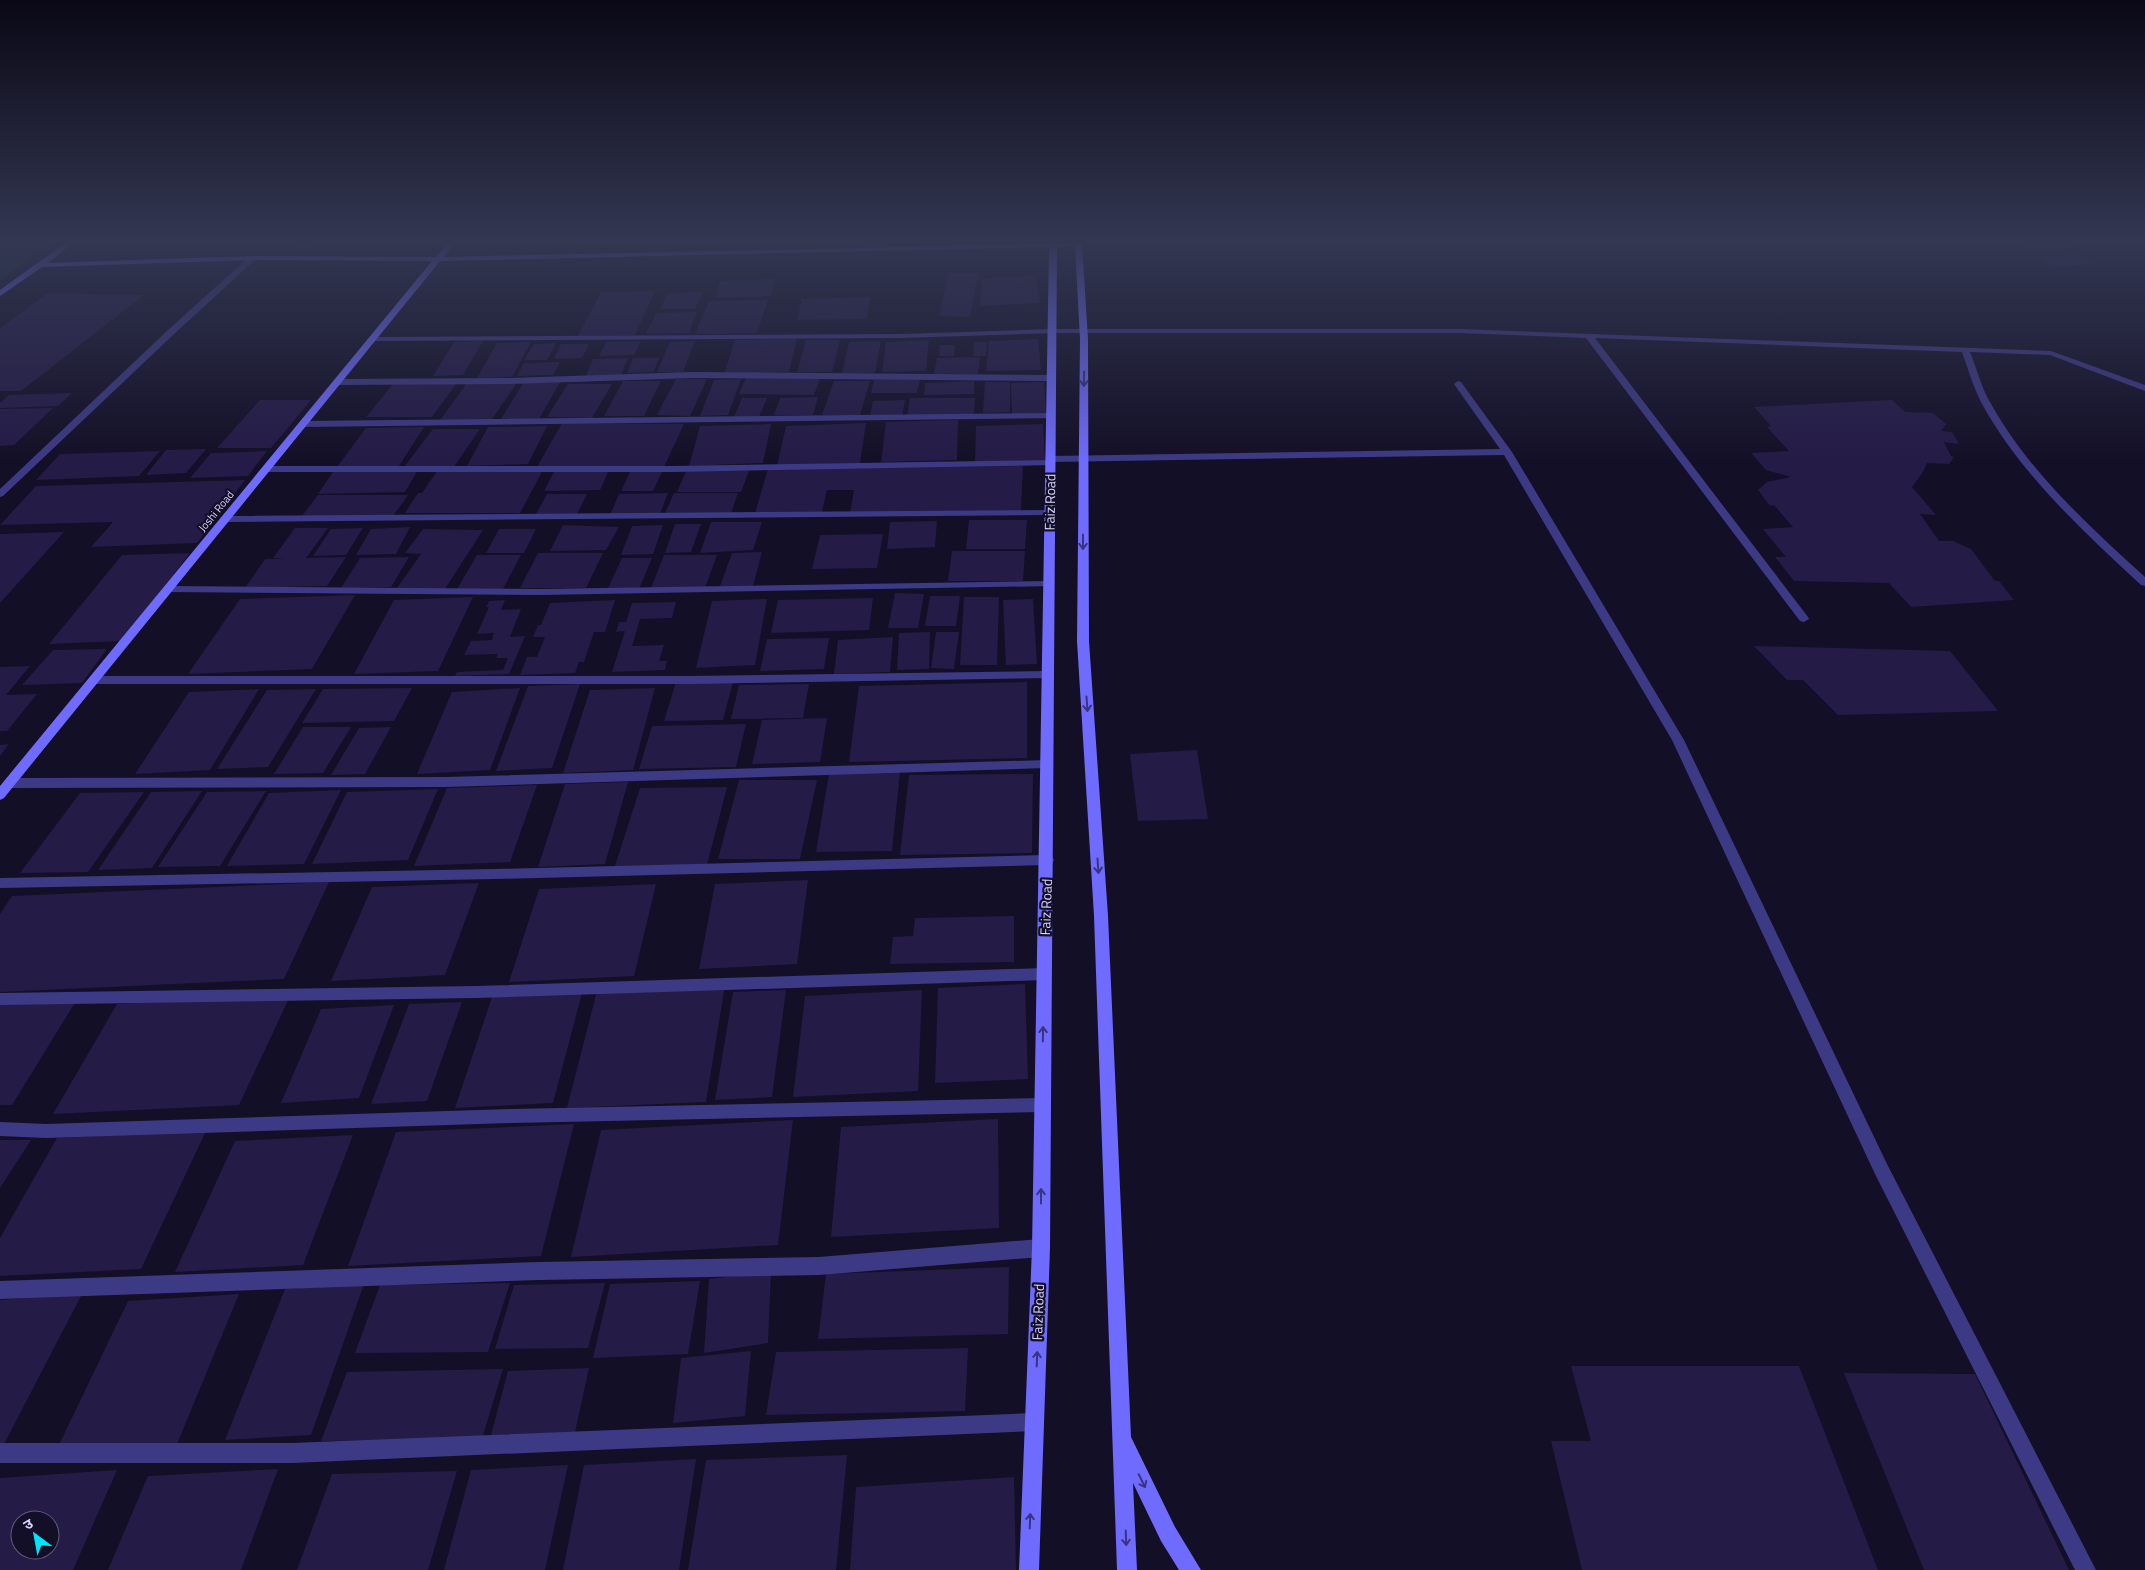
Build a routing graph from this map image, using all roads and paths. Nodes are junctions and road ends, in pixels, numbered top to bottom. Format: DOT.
graph roads {
  1 [pos="188,316"];
  2 [pos="392,316"];
  3 [pos="1052,316"];
  4 [pos="1083,316"];
  5 [pos="1052,331"];
  6 [pos="1084,331"];
  7 [pos="1589,336"];
  8 [pos="374,339"];
  9 [pos="1965,350"];
  10 [pos="1050,378"];
  11 [pos="337,382"];
  12 [pos="1458,384"];
  13 [pos="2145,388"];
  14 [pos="1050,416"];
  15 [pos="303,424"];
  16 [pos="1506,452"];
  17 [pos="1082,458"];
  18 [pos="1050,461"];
  19 [pos="267,468"];
  20 [pos="0,494"];
  21 [pos="1049,513"];
  22 [pos="226,519"];
  23 [pos="2145,583"];
  24 [pos="1049,584"];
  25 [pos="169,589"];
  26 [pos="1804,619"];
  27 [pos="1047,675"];
  28 [pos="94,680"];
  29 [pos="1047,764"];
  30 [pos="10,783"];
  31 [pos="0,795"];
  32 [pos="1047,860"];
  33 [pos="0,883"];
  34 [pos="1044,974"];
  35 [pos="0,999"];
  36 [pos="1042,1105"];
  37 [pos="0,1129"];
  38 [pos="1041,1248"];
  39 [pos="0,1290"];
  40 [pos="1034,1422"];
  41 [pos="1121,1437"];
  42 [pos="0,1453"];
  43 [pos="1029,1570"];
  44 [pos="1127,1570"];
  45 [pos="1191,1570"];
  46 [pos="2086,1570"];
  1 -- 20 [label="street"];
  2 -- 8 [label="street, Joshi Road"];
  3 -- 5 [label="street, Faiz Road"];
  4 -- 6 [label="street"];
  5 -- 6 [label="street"];
  5 -- 8 [label="street"];
  5 -- 10 [label="street, Faiz Road"];
  6 -- 7 [label="street"];
  6 -- 17 [label="street, one-way"];
  7 -- 9 [label="street"];
  7 -- 26 [label="street"];
  8 -- 11 [label="street, Joshi Road"];
  9 -- 13 [label="street"];
  9 -- 23 [label="street"];
  10 -- 11 [label="street"];
  10 -- 14 [label="street, Faiz Road"];
  11 -- 15 [label="street, Joshi Road"];
  12 -- 16 [label="street"];
  14 -- 15 [label="street"];
  14 -- 18 [label="street, Faiz Road"];
  15 -- 19 [label="street, Joshi Road"];
  16 -- 17 [label="street"];
  16 -- 46 [label="street"];
  17 -- 18 [label="street"];
  17 -- 41 [label="street, one-way"];
  18 -- 19 [label="street"];
  18 -- 21 [label="street, Faiz Road"];
  19 -- 22 [label="street, Joshi Road"];
  21 -- 22 [label="street"];
  21 -- 24 [label="street, Faiz Road"];
  22 -- 25 [label="street, Joshi Road"];
  24 -- 25 [label="street"];
  24 -- 27 [label="street, Faiz Road"];
  25 -- 28 [label="street, Joshi Road"];
  27 -- 28 [label="street"];
  27 -- 29 [label="street, Faiz Road"];
  28 -- 30 [label="street, Joshi Road"];
  29 -- 30 [label="street"];
  29 -- 32 [label="street, Faiz Road"];
  30 -- 31 [label="street, Joshi Road"];
  32 -- 33 [label="street"];
  32 -- 34 [label="street, Faiz Road"];
  34 -- 35 [label="street"];
  36 -- 34 [label="street, Faiz Road, one-way"];
  36 -- 37 [label="street"];
  38 -- 36 [label="street, Faiz Road, one-way"];
  38 -- 39 [label="street"];
  40 -- 38 [label="street, Faiz Road, one-way"];
  40 -- 42 [label="street"];
  43 -- 40 [label="street, Faiz Road, one-way"];
  41 -- 44 [label="street, one-way"];
  41 -- 45 [label="street, one-way"];
}
